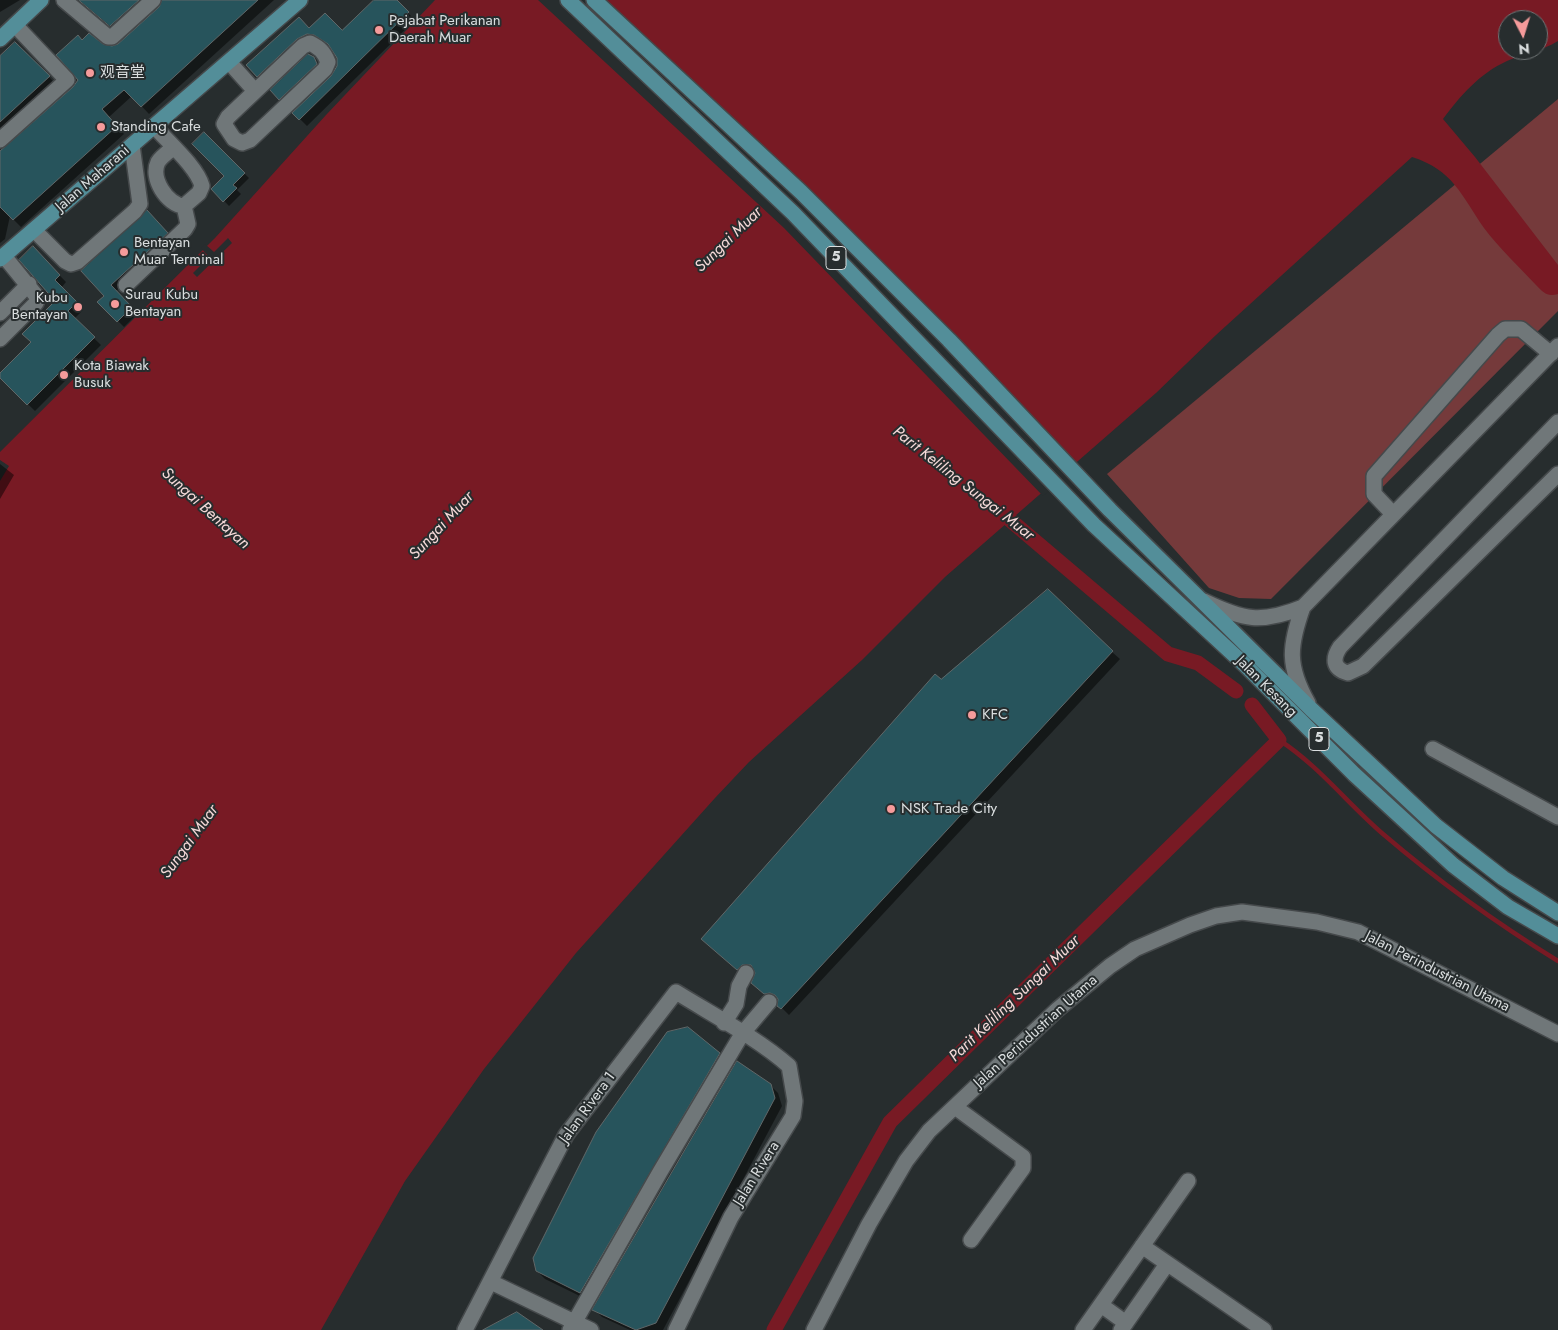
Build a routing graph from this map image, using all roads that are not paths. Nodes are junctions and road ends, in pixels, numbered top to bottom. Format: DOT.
graph roads {
  1 [pos="41,0"];
  2 [pos="64,0"];
  3 [pos="153,0"];
  4 [pos="300,0"];
  5 [pos="568,0"];
  6 [pos="594,0"];
  7 [pos="15,25"];
  8 [pos="0,39"];
  9 [pos="229,62"];
  10 [pos="255,91"];
  11 [pos="154,126"];
  12 [pos="0,140"];
  13 [pos="132,145"];
  14 [pos="173,148"];
  15 [pos="184,206"];
  16 [pos="34,230"];
  17 [pos="2,258"];
  18 [pos="29,284"];
  19 [pos="126,285"];
  20 [pos="0,313"];
  21 [pos="0,339"];
  22 [pos="1554,350"];
  23 [pos="1558,422"];
  24 [pos="1558,474"];
  25 [pos="1393,514"];
  26 [pos="1204,601"];
  27 [pos="1303,607"];
  28 [pos="1311,709"];
  29 [pos="1432,749"];
  30 [pos="1558,817"];
  31 [pos="1558,913"];
  32 [pos="1558,936"];
  33 [pos="746,973"];
  34 [pos="769,1002"];
  35 [pos="724,1023"];
  36 [pos="742,1034"];
  37 [pos="1558,1034"];
  38 [pos="955,1107"];
  39 [pos="1188,1181"];
  40 [pos="971,1240"];
  41 [pos="1142,1246"];
  42 [pos="1167,1264"];
  43 [pos="491,1282"];
  44 [pos="1101,1305"];
  45 [pos="573,1326"];
  46 [pos="1123,1326"];
  47 [pos="465,1330"];
  48 [pos="591,1330"];
  49 [pos="676,1330"];
  50 [pos="814,1330"];
  51 [pos="1083,1330"];
  52 [pos="1264,1330"];
  1 -- 7 [label="main road"];
  2 -- 3 [label="street"];
  4 -- 9 [label="main road, Jalan Maharani"];
  5 -- 32 [label="main road, Jalan Kesang / 5"];
  6 -- 26 [label="main road, Jalan Kesang / 5"];
  7 -- 8 [label="main road"];
  7 -- 12 [label="street"];
  9 -- 10 [label="street"];
  9 -- 11 [label="main road, Jalan Maharani"];
  10 -- 10 [label="street"];
  11 -- 13 [label="main road, Jalan Maharani"];
  11 -- 14 [label="street"];
  13 -- 16 [label="main road, Jalan Maharani"];
  13 -- 16 [label="street"];
  14 -- 15 [label="street"];
  14 -- 15 [label="street"];
  15 -- 19 [label="street"];
  16 -- 17 [label="main road, Jalan Maharani"];
  17 -- 18 [label="street"];
  18 -- 20 [label="street"];
  18 -- 21 [label="street"];
  22 -- 25 [label="street"];
  22 -- 25 [label="street"];
  23 -- 24 [label="street"];
  25 -- 27 [label="street"];
  26 -- 27 [label="street"];
  26 -- 28 [label="main road, Jalan Kesang / 5"];
  27 -- 28 [label="street"];
  28 -- 31 [label="main road, Jalan Kesang / 5"];
  29 -- 30 [label="street"];
  33 -- 35 [label="street"];
  34 -- 36 [label="street"];
  35 -- 36 [label="street, Jalan Rivera 1"];
  35 -- 43 [label="street, Jalan Rivera 1"];
  36 -- 45 [label="street"];
  36 -- 49 [label="street, Jalan Rivera"];
  37 -- 38 [label="street, Jalan Perindustrian Utama"];
  38 -- 40 [label="street"];
  38 -- 50 [label="street, Jalan Perindustrian Utama"];
  39 -- 41 [label="street"];
  41 -- 42 [label="street"];
  41 -- 44 [label="street"];
  42 -- 46 [label="street"];
  42 -- 52 [label="street"];
  43 -- 45 [label="street"];
  43 -- 47 [label="street, Jalan Rivera 1"];
  44 -- 46 [label="street"];
  44 -- 51 [label="street"];
  45 -- 48 [label="street"];
}
